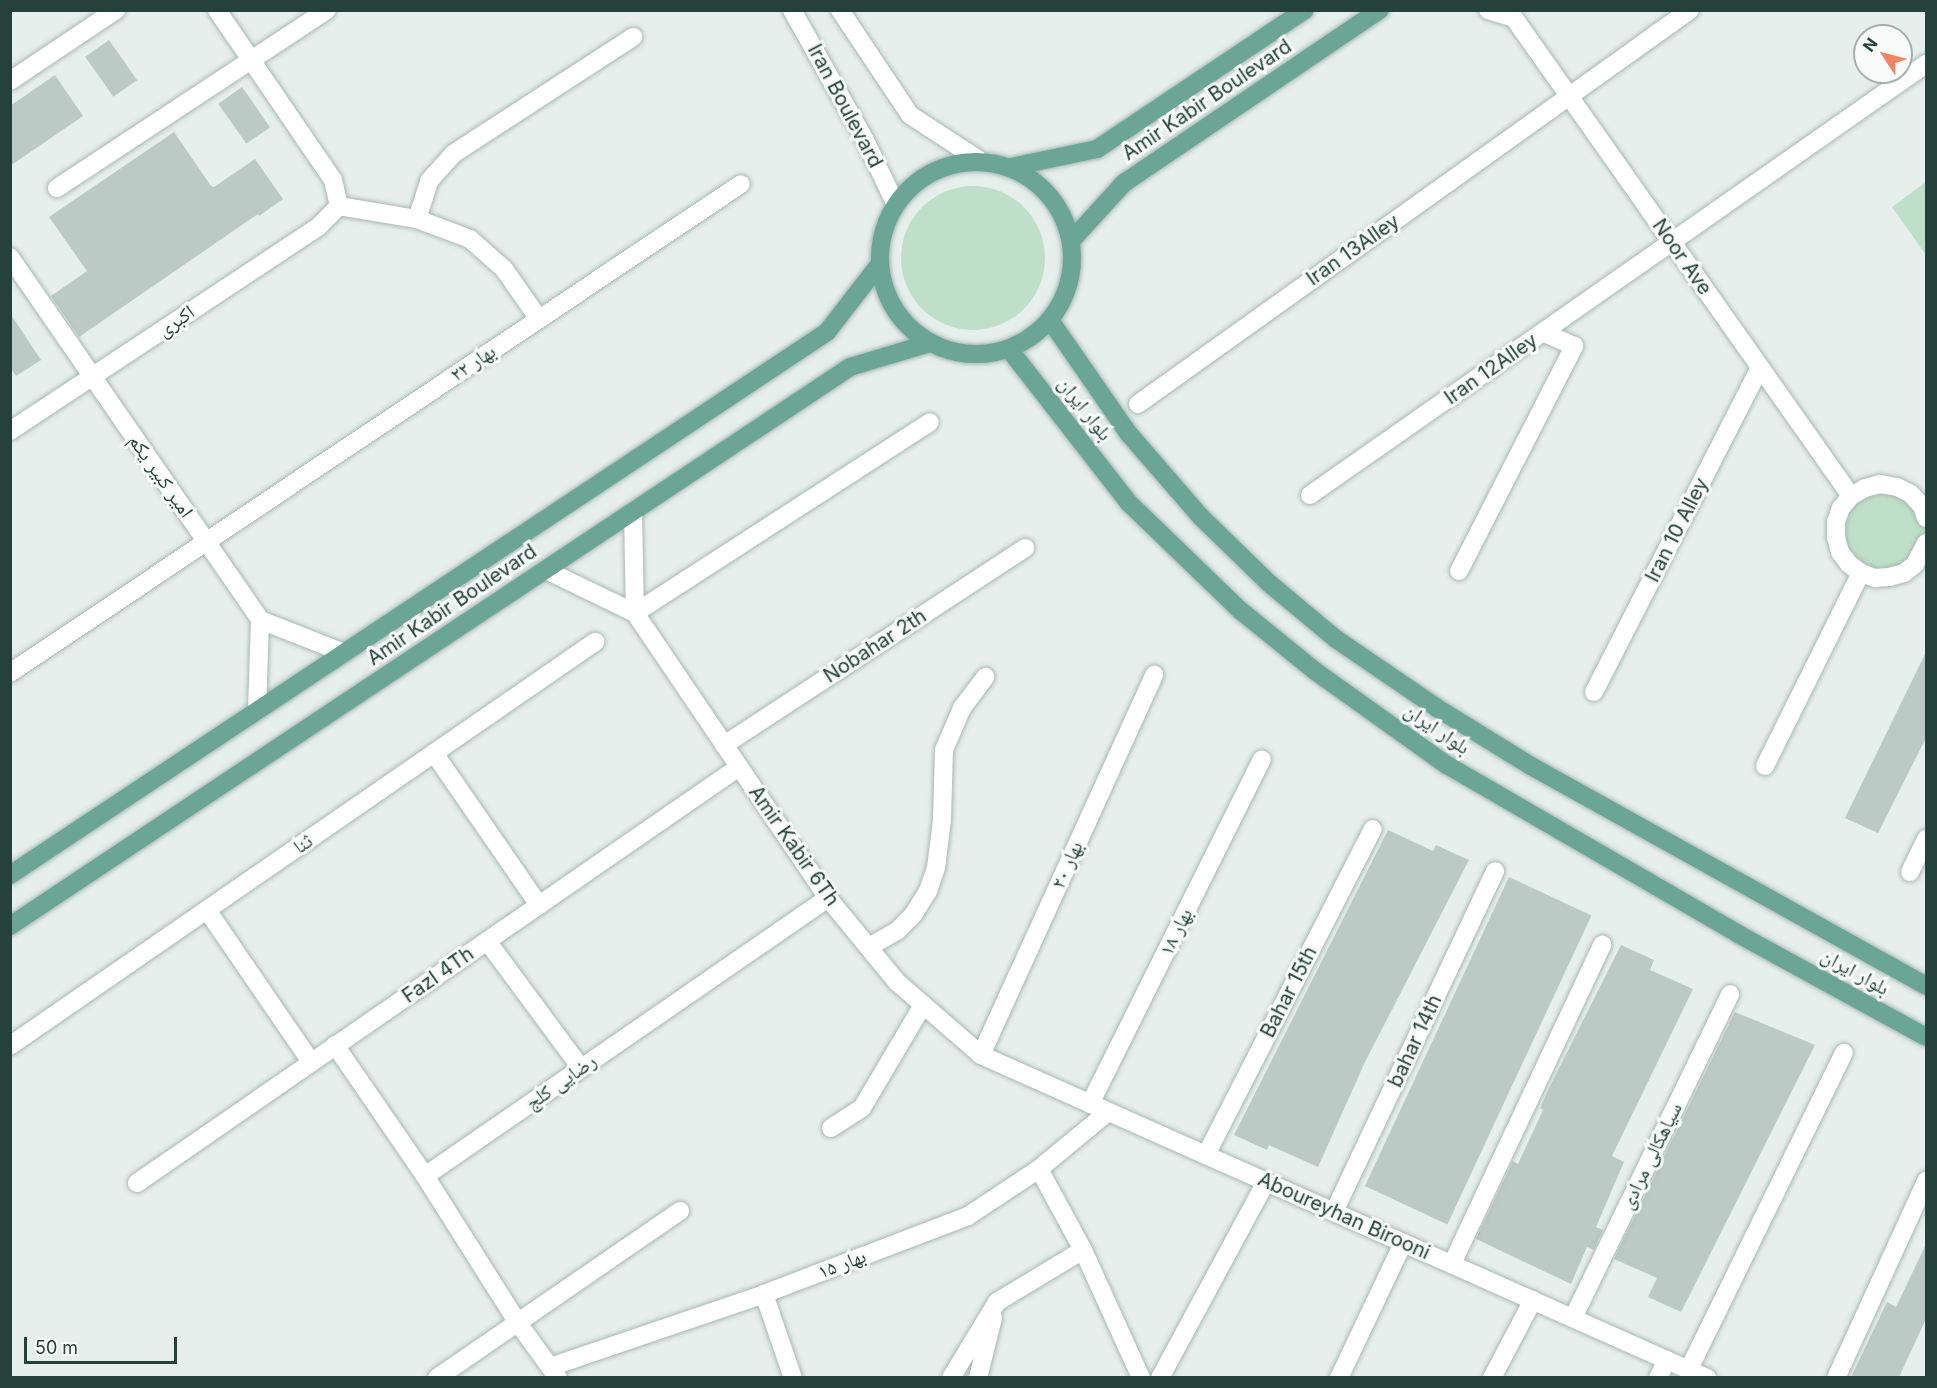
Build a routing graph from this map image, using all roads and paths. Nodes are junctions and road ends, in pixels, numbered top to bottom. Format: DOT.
graph roads {
  1 [pos="116,10"];
  2 [pos="217,10"];
  3 [pos="327,10"];
  4 [pos="792,10"];
  5 [pos="840,10"];
  6 [pos="1305,10"];
  7 [pos="1380,10"];
  8 [pos="1488,10"];
  9 [pos="1690,10"];
  10 [pos="1514,14"];
  11 [pos="633,37"];
  12 [pos="250,60"];
  13 [pos="1926,64"];
  14 [pos="10,81"];
  15 [pos="1569,96"];
  16 [pos="979,160"];
  17 [pos="1011,167"];
  18 [pos="741,184"];
  19 [pos="57,188"];
  20 [pos="895,203"];
  21 [pos="339,206"];
  22 [pos="417,219"];
  23 [pos="1071,242"];
  24 [pos="1672,242"];
  25 [pos="10,257"];
  26 [pos="879,265"];
  27 [pos="539,319"];
  28 [pos="1050,320"];
  29 [pos="1543,332"];
  30 [pos="930,344"];
  31 [pos="1010,349"];
  32 [pos="1760,368"];
  33 [pos="93,377"];
  34 [pos="1138,404"];
  35 [pos="930,422"];
  36 [pos="10,431"];
  37 [pos="1310,495"];
  38 [pos="1851,496"];
  39 [pos="1925,509"];
  40 [pos="633,512"];
  41 [pos="206,541"];
  42 [pos="1025,548"];
  43 [pos="1926,550"];
  44 [pos="546,570"];
  45 [pos="1459,571"];
  46 [pos="1861,573"];
  47 [pos="635,613"];
  48 [pos="260,620"];
  49 [pos="595,642"];
  50 [pos="344,653"];
  51 [pos="10,673"];
  52 [pos="1154,675"];
  53 [pos="985,677"];
  54 [pos="1594,692"];
  55 [pos="257,711"];
  56 [pos="724,745"];
  57 [pos="434,753"];
  58 [pos="1262,759"];
  59 [pos="1765,766"];
  60 [pos="739,767"];
  61 [pos="1373,829"];
  62 [pos="1926,839"];
  63 [pos="1496,871"];
  64 [pos="1910,872"];
  65 [pos="10,875"];
  66 [pos="828,898"];
  67 [pos="539,905"];
  68 [pos="207,910"];
  69 [pos="10,926"];
  70 [pos="487,941"];
  71 [pos="1602,945"];
  72 [pos="869,947"];
  73 [pos="1926,986"];
  74 [pos="1730,994"];
  75 [pos="923,1005"];
  76 [pos="1926,1037"];
  77 [pos="11,1046"];
  78 [pos="335,1046"];
  79 [pos="1844,1053"];
  80 [pos="981,1055"];
  81 [pos="311,1062"];
  82 [pos="580,1068"];
  83 [pos="1090,1104"];
  84 [pos="1108,1112"];
  85 [pos="831,1128"];
  86 [pos="1206,1155"];
  87 [pos="1039,1169"];
  88 [pos="425,1176"];
  89 [pos="1926,1181"];
  90 [pos="1266,1182"];
  91 [pos="136,1183"];
  92 [pos="680,1211"];
  93 [pos="1334,1212"];
  94 [pos="1403,1242"];
  95 [pos="1083,1250"];
  96 [pos="1452,1264"];
  97 [pos="764,1294"];
  98 [pos="1533,1300"];
  99 [pos="997,1302"];
  100 [pos="1573,1318"];
  101 [pos="518,1323"];
  102 [pos="1667,1360"];
  103 [pos="1689,1370"];
  104 [pos="554,1372"];
  105 [pos="437,1377"];
  106 [pos="793,1377"];
  107 [pos="951,1377"];
  108 [pos="978,1377"];
  109 [pos="1141,1377"];
  110 [pos="1160,1377"];
  111 [pos="1339,1377"];
  112 [pos="1492,1377"];
  113 [pos="1658,1377"];
  114 [pos="1707,1377"];
  115 [pos="1836,1377"];
  1 -- 14 [label="street"];
  2 -- 12 [label="street"];
  3 -- 12 [label="street"];
  4 -- 20 [label="street, Iran Boulevard"];
  5 -- 16 [label="street, Iran Boulevard"];
  6 -- 17 [label="main road, Amir Kabir Boulevard"];
  7 -- 23 [label="main road, Amir Kabir Boulevard"];
  8 -- 10 [label="street"];
  9 -- 15 [label="street, Iran 13Alley"];
  10 -- 15 [label="street, Noor Ave"];
  11 -- 22 [label="street"];
  12 -- 19 [label="street"];
  12 -- 21 [label="street"];
  13 -- 24 [label="street, Iran 12Alley"];
  15 -- 24 [label="street, Noor Ave"];
  15 -- 34 [label="street, Iran 13Alley"];
  16 -- 17 [label="main road"];
  16 -- 20 [label="main road"];
  17 -- 23 [label="main road"];
  18 -- 27 [label="street, بهار ۲۲"];
  20 -- 26 [label="main road"];
  21 -- 22 [label="street"];
  21 -- 33 [label="street, اکبری"];
  22 -- 27 [label="street"];
  23 -- 28 [label="main road"];
  24 -- 29 [label="street, Iran 12Alley"];
  24 -- 32 [label="street, Noor Ave"];
  25 -- 33 [label="street, امیر کبیر یکم"];
  26 -- 30 [label="main road"];
  26 -- 50 [label="main road, Amir Kabir Boulevard"];
  27 -- 41 [label="street, بهار ۲۲"];
  28 -- 31 [label="main road"];
  28 -- 73 [label="main road, بلوار ایران"];
  29 -- 37 [label="street, Iran 12Alley"];
  29 -- 45 [label="street"];
  30 -- 31 [label="main road"];
  30 -- 40 [label="main road, Amir Kabir Boulevard"];
  31 -- 76 [label="main road, بلوار ایران"];
  32 -- 38 [label="street, Noor Ave"];
  32 -- 54 [label="street, Iran 10 Alley"];
  33 -- 36 [label="street, اکبری"];
  33 -- 41 [label="street, امیر کبیر یکم"];
  35 -- 47 [label="street"];
  38 -- 39 [label="street"];
  38 -- 46 [label="street"];
  40 -- 44 [label="main road, Amir Kabir Boulevard"];
  40 -- 47 [label="street"];
  41 -- 48 [label="street, امیر کبیر یکم"];
  41 -- 51 [label="street, بهار ۲۲"];
  42 -- 56 [label="street, Nobahar 2th"];
  43 -- 46 [label="street"];
  44 -- 47 [label="street"];
  44 -- 69 [label="main road, Amir Kabir Boulevard"];
  46 -- 59 [label="street"];
  47 -- 56 [label="street, Amir Kabir 6Th"];
  48 -- 50 [label="street"];
  48 -- 55 [label="street"];
  49 -- 57 [label="street, ثنا"];
  50 -- 55 [label="main road, Amir Kabir Boulevard"];
  52 -- 80 [label="street, بهار ۲۰"];
  53 -- 72 [label="street"];
  55 -- 65 [label="main road, Amir Kabir Boulevard"];
  56 -- 60 [label="street, Amir Kabir 6Th"];
  57 -- 67 [label="street"];
  57 -- 68 [label="street, ثنا"];
  58 -- 83 [label="street, بهار ۱۸"];
  60 -- 66 [label="street, Amir Kabir 6Th"];
  60 -- 67 [label="street, Fazl 4Th"];
  61 -- 86 [label="street, Bahar 15th"];
  62 -- 64 [label="street"];
  63 -- 93 [label="street, bahar 14th"];
  66 -- 72 [label="street, Amir Kabir 6Th"];
  66 -- 82 [label="street, رضایی کلج"];
  67 -- 70 [label="street, Fazl 4Th"];
  68 -- 77 [label="street, ثنا"];
  68 -- 81 [label="street"];
  70 -- 78 [label="street, Fazl 4Th"];
  70 -- 82 [label="street"];
  71 -- 96 [label="street"];
  72 -- 75 [label="street, Amir Kabir 6Th"];
  74 -- 100 [label="street, سیاهکالی مرادی"];
  75 -- 80 [label="street, Amir Kabir 6Th"];
  75 -- 85 [label="street"];
  78 -- 81 [label="street, Fazl 4Th"];
  78 -- 88 [label="street"];
  79 -- 103 [label="street"];
  80 -- 83 [label="street, Aboureyhan Birooni"];
  81 -- 91 [label="street, Fazl 4Th"];
  82 -- 88 [label="street, رضایی کلج"];
  83 -- 84 [label="street, Aboureyhan Birooni"];
  84 -- 86 [label="street, Aboureyhan Birooni"];
  84 -- 87 [label="street, بهار ۱۵"];
  86 -- 90 [label="street, Aboureyhan Birooni"];
  87 -- 95 [label="street"];
  87 -- 97 [label="street, بهار ۱۵"];
  88 -- 101 [label="street"];
  89 -- 115 [label="street"];
  90 -- 93 [label="street, Aboureyhan Birooni"];
  90 -- 110 [label="street"];
  92 -- 101 [label="street"];
  93 -- 94 [label="street, Aboureyhan Birooni"];
  94 -- 96 [label="street, Aboureyhan Birooni"];
  94 -- 111 [label="street"];
  95 -- 99 [label="street"];
  95 -- 109 [label="street"];
  96 -- 98 [label="street, Aboureyhan Birooni"];
  97 -- 104 [label="street, بهار ۱۵"];
  97 -- 106 [label="street"];
  98 -- 100 [label="street, Aboureyhan Birooni"];
  98 -- 112 [label="street"];
  99 -- 107 [label="street"];
  99 -- 108 [label="street"];
  100 -- 102 [label="street, Aboureyhan Birooni"];
  101 -- 104 [label="street"];
  101 -- 105 [label="street"];
  102 -- 103 [label="street, Aboureyhan Birooni"];
  102 -- 113 [label="street"];
  103 -- 114 [label="street, Aboureyhan Birooni"];
}
